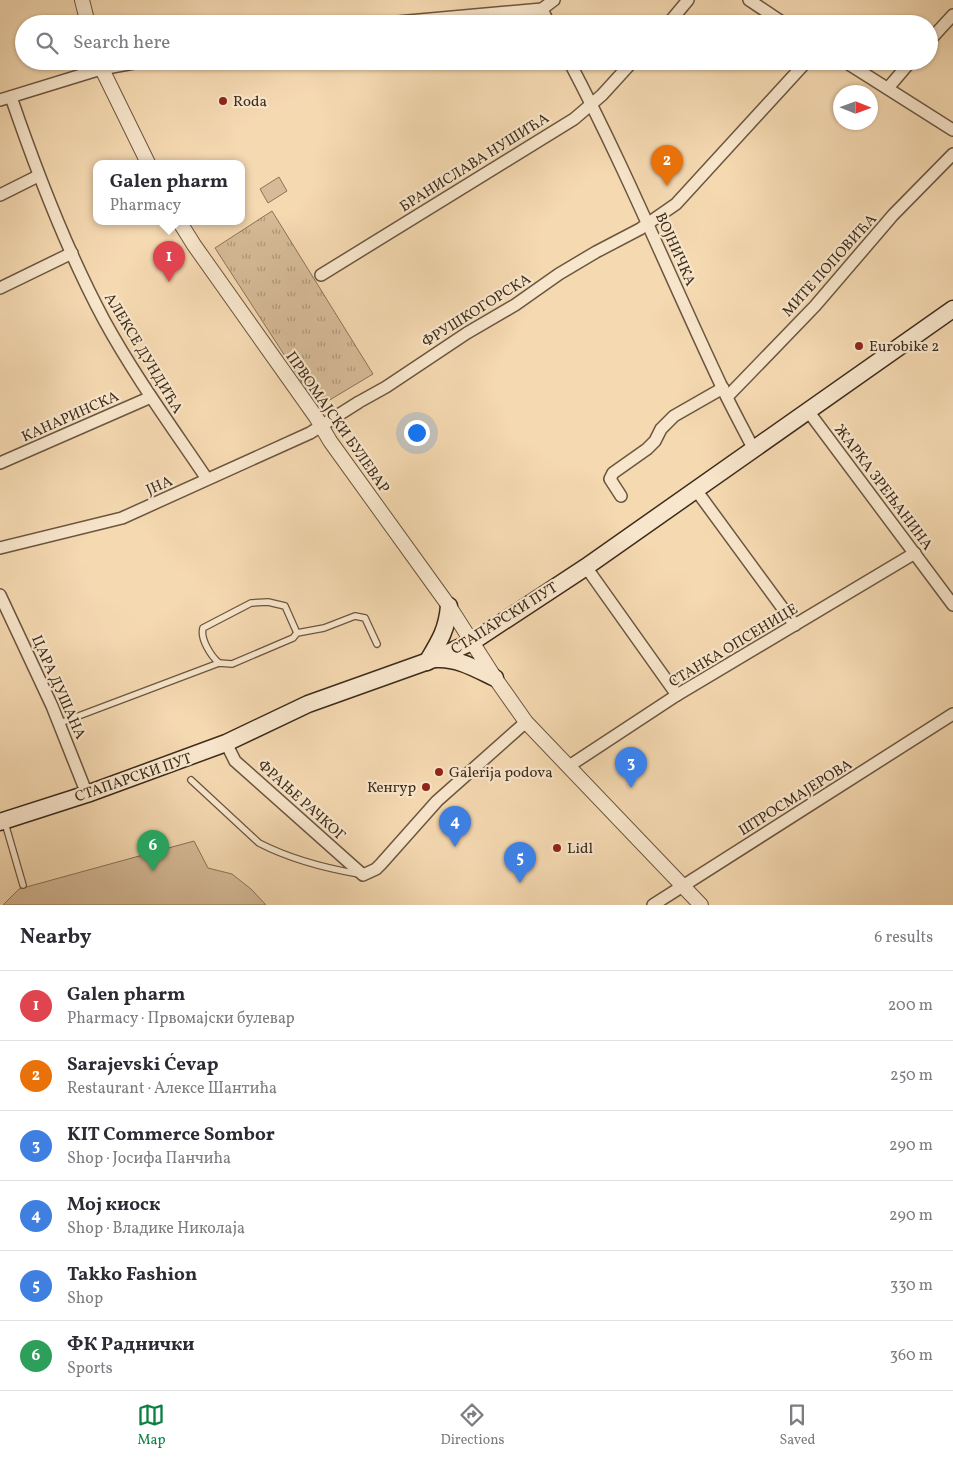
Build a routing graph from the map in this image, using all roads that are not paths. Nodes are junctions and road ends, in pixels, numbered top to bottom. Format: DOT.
graph roads {
  1 [pos="82,0"];
  2 [pos="554,0"];
  3 [pos="688,0"];
  4 [pos="749,0"];
  5 [pos="542,9"];
  6 [pos="86,15"];
  7 [pos="475,15"];
  8 [pos="545,15"];
  9 [pos="676,15"];
  10 [pos="772,15"];
  11 [pos="953,15"];
  12 [pos="938,31"];
  13 [pos="86,70"];
  14 [pos="102,70"];
  15 [pos="574,70"];
  16 [pos="624,70"];
  17 [pos="799,70"];
  18 [pos="859,70"];
  19 [pos="903,70"];
  20 [pos="888,88"];
  21 [pos="6,99"];
  22 [pos="592,104"];
  23 [pos="953,130"];
  24 [pos="953,154"];
  25 [pos="147,160"];
  26 [pos="38,176"];
  27 [pos="0,195"];
  28 [pos="648,223"];
  29 [pos="182,225"];
  30 [pos="72,253"];
  31 [pos="320,276"];
  32 [pos="0,288"];
  33 [pos="952,310"];
  34 [pos="725,392"];
  35 [pos="151,397"];
  36 [pos="808,411"];
  37 [pos="322,426"];
  38 [pos="754,450"];
  39 [pos="0,463"];
  40 [pos="207,480"];
  41 [pos="696,490"];
  42 [pos="621,496"];
  43 [pos="0,548"];
  44 [pos="915,553"];
  45 [pos="586,566"];
  46 [pos="0,594"];
  47 [pos="953,605"];
  48 [pos="449,606"];
  49 [pos="795,625"];
  50 [pos="296,633"];
  51 [pos="472,642"];
  52 [pos="377,644"];
  53 [pos="430,661"];
  54 [pos="219,663"];
  55 [pos="494,678"];
  56 [pos="677,695"];
  57 [pos="953,714"];
  58 [pos="526,722"];
  59 [pos="60,724"];
  60 [pos="226,743"];
  61 [pos="569,766"];
  62 [pos="192,780"];
  63 [pos="87,794"];
  64 [pos="2,821"];
  65 [pos="364,875"];
  66 [pos="23,885"];
  67 [pos="683,885"];
  68 [pos="653,905"];
  69 [pos="701,905"];
  1 -- 6 [label="street"];
  2 -- 5 [label="street"];
  3 -- 9 [label="street"];
  4 -- 10 [label="street"];
  5 -- 7 [label="street"];
  5 -- 8 [label="street"];
  11 -- 12 [label="street"];
  13 -- 21 [label="street"];
  14 -- 25 [label="street"];
  15 -- 22 [label="street, ВОЈНИЧКА"];
  16 -- 22 [label="street, БРАНИСЛАВА НУШИЋА"];
  17 -- 28 [label="street, ФРУШКОГОРСКА"];
  18 -- 20 [label="street"];
  19 -- 20 [label="street"];
  20 -- 23 [label="street"];
  21 -- 26 [label="street, АЛЕКСЕ ДУНДИЋА"];
  22 -- 28 [label="street, ВОЈНИЧКА"];
  22 -- 31 [label="street, БРАНИСЛАВА НУШИЋА"];
  24 -- 34 [label="street, МИТЕ ПОПОВИЋА"];
  26 -- 27 [label="street"];
  26 -- 30 [label="street, АЛЕКСЕ ДУНДИЋА"];
  28 -- 34 [label="street, ВОЈНИЧКА"];
  28 -- 37 [label="street, ФРУШКОГОРСКА"];
  29 -- 37 [label="street, ПРВОМАЈСКИ БУЛЕВАР"];
  30 -- 32 [label="street"];
  30 -- 35 [label="street, АЛЕКСЕ ДУНДИЋА"];
  33 -- 36 [label="main road, СТАПАРСКИ ПУТ"];
  34 -- 38 [label="street, ВОЈНИЧКА"];
  34 -- 42 [label="street, МИТЕ ПОПОВИЋА"];
  35 -- 39 [label="street, КАНАРИНСКА"];
  35 -- 40 [label="street, АЛЕКСЕ ДУНДИЋА"];
  36 -- 38 [label="main road, СТАПАРСКИ ПУТ"];
  36 -- 44 [label="street, ЖАРКА ЗРЕЊАНИНА"];
  37 -- 40 [label="street, ЈНА"];
  37 -- 48 [label="street, ПРВОМАЈСКИ БУЛЕВАР"];
  38 -- 41 [label="main road, СТАПАРСКИ ПУТ"];
  40 -- 43 [label="street, ЈНА"];
  41 -- 45 [label="main road, СТАПАРСКИ ПУТ"];
  41 -- 49 [label="street"];
  44 -- 47 [label="street, ЖАРКА ЗРЕЊАНИНА"];
  44 -- 49 [label="street, СТАНКА ОПСЕНИЦЕ"];
  45 -- 51 [label="main road, СТАПАРСКИ ПУТ"];
  45 -- 56 [label="street"];
  46 -- 59 [label="street, ЦАРА ДУШАНА"];
  48 -- 51 [label="street, ПРВОМАЈСКИ БУЛЕВАР"];
  48 -- 53 [label="main road"];
  49 -- 56 [label="street, СТАНКА ОПСЕНИЦЕ"];
  50 -- 52 [label="lane"];
  50 -- 54 [label="lane"];
  50 -- 54 [label="lane"];
  51 -- 53 [label="main road, СТАПАРСКИ ПУТ"];
  51 -- 55 [label="street, ПРВОМАЈСКИ БУЛЕВАР"];
  53 -- 55 [label="main road"];
  53 -- 60 [label="main road, СТАПАРСКИ ПУТ"];
  54 -- 59 [label="lane"];
  55 -- 58 [label="street, ПРВОМАЈСКИ БУЛЕВАР"];
  56 -- 61 [label="street, СТАНКА ОПСЕНИЦЕ"];
  57 -- 67 [label="street, ШТРОСМАЈЕРОВА"];
  58 -- 61 [label="street, ПРВОМАЈСКИ БУЛЕВАР"];
  58 -- 65 [label="street"];
  59 -- 63 [label="street, ЦАРА ДУШАНА"];
  60 -- 63 [label="main road, СТАПАРСКИ ПУТ"];
  60 -- 65 [label="street, ФРАЊЕ РАЧКОГ"];
  61 -- 67 [label="street, ПРВОМАЈСКИ БУЛЕВАР"];
  62 -- 65 [label="lane"];
  63 -- 64 [label="main road, СТАПАРСКИ ПУТ"];
  64 -- 66 [label="lane"];
  67 -- 68 [label="street, ШТРОСМАЈЕРОВА"];
  67 -- 69 [label="street, ПРВОМАЈСКИ БУЛЕВАР"];
}
